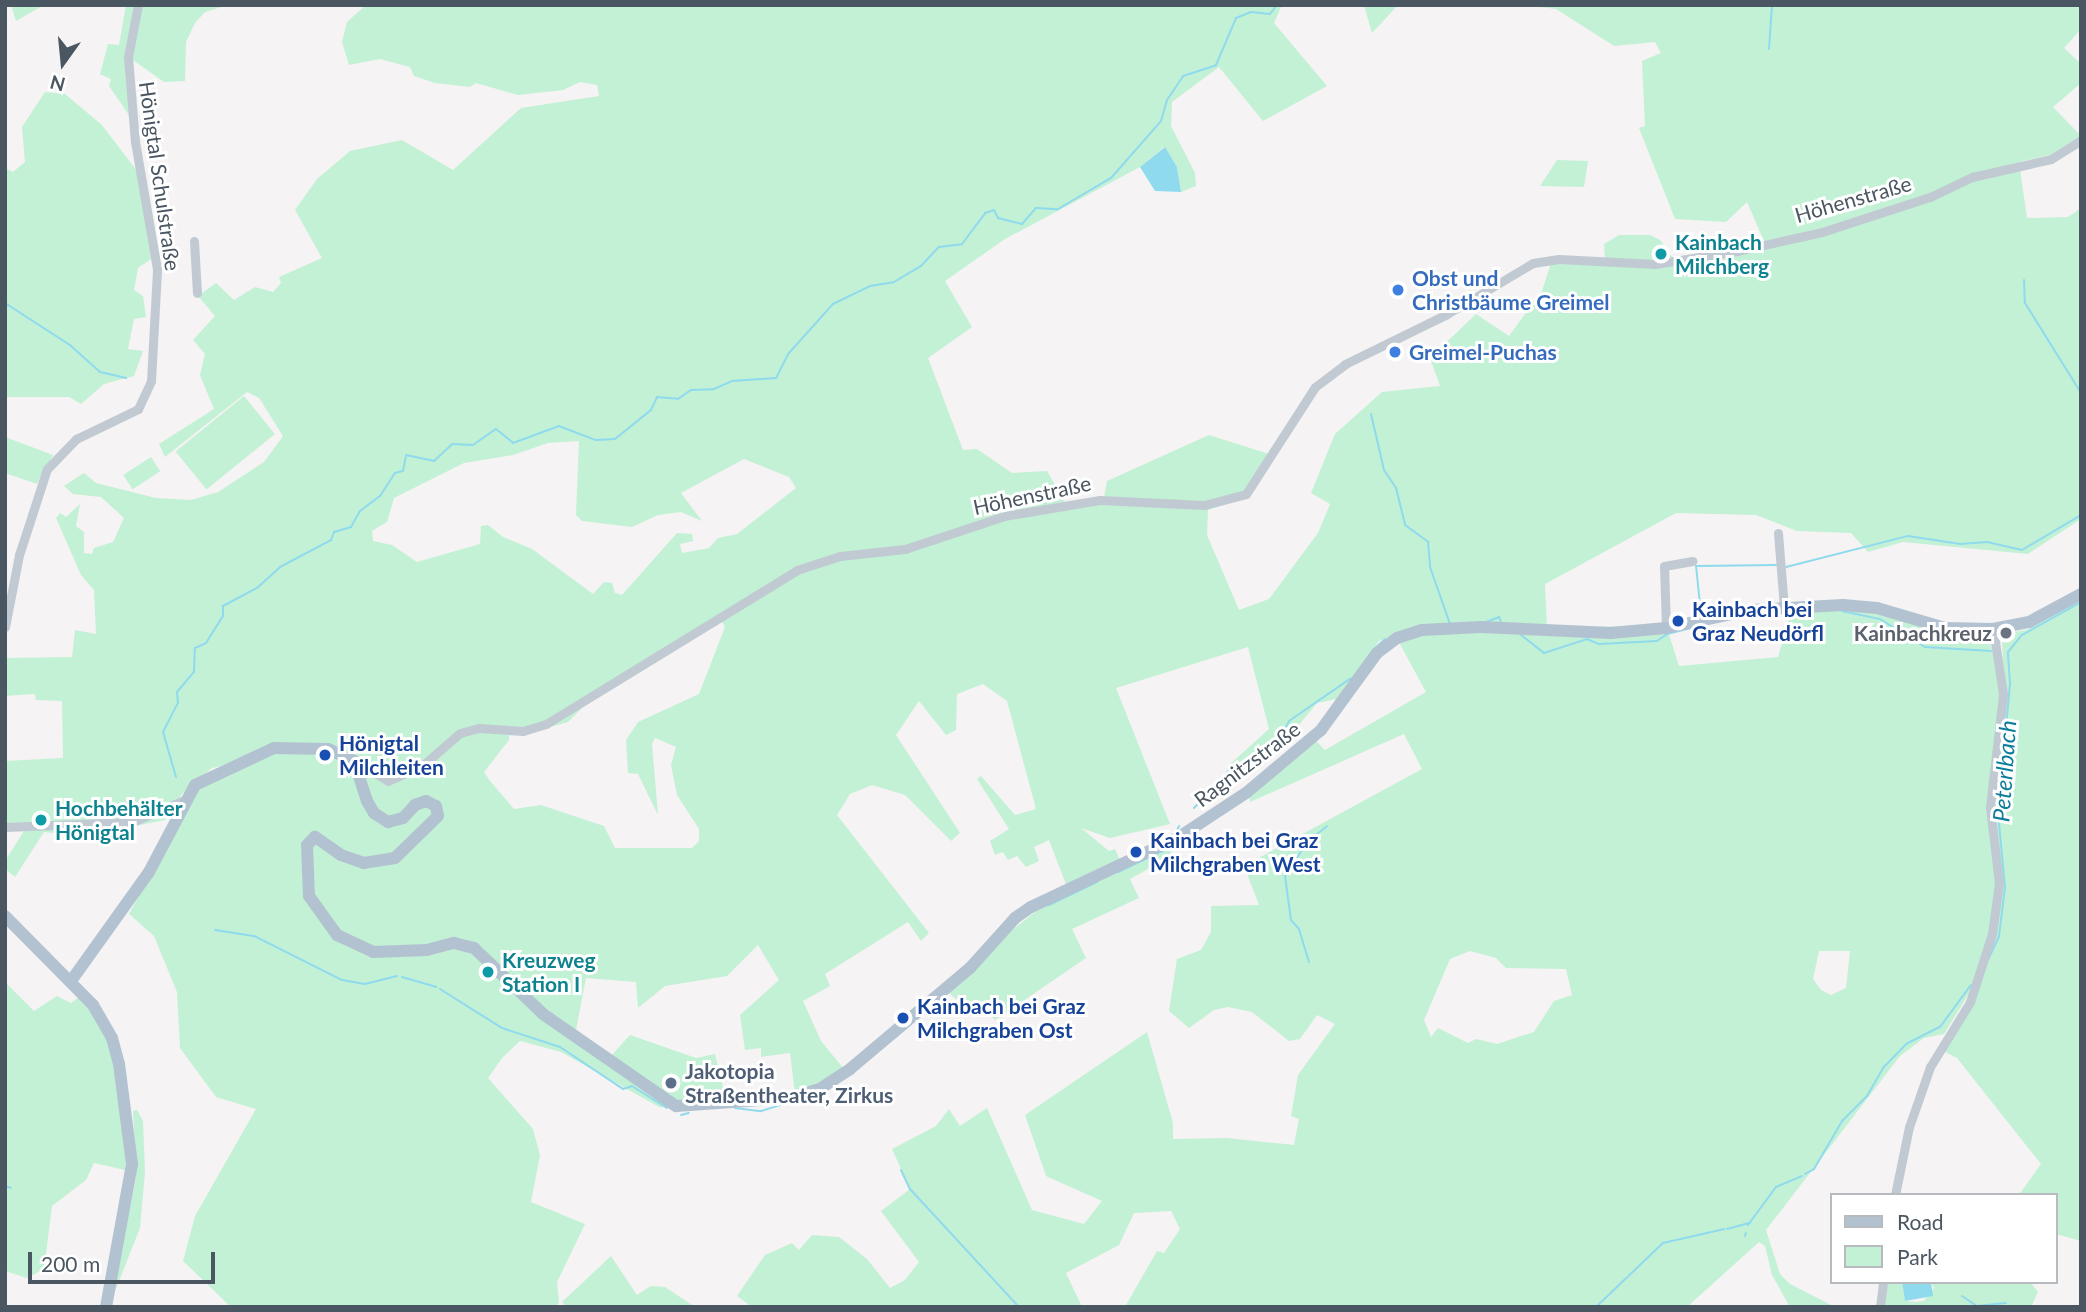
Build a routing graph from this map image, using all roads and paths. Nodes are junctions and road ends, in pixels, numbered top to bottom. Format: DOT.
graph roads {
  1 [pos="138,5"];
  2 [pos="2081,140"];
  3 [pos="194,242"];
  4 [pos="197,293"];
  5 [pos="1778,533"];
  6 [pos="1693,561"];
  7 [pos="2081,594"];
  8 [pos="1784,607"];
  9 [pos="5,627"];
  10 [pos="1666,628"];
  11 [pos="1993,629"];
  12 [pos="354,761"];
  13 [pos="182,801"];
  14 [pos="5,827"];
  15 [pos="5,916"];
  16 [pos="71,981"];
  17 [pos="1895,1193"];
  18 [pos="1883,1284"];
  19 [pos="106,1307"];
  20 [pos="1880,1307"];
  1 -- 9 [label="street, Hönigtal Schulstraße"];
  2 -- 12 [label="street, Höhenstraße"];
  3 -- 4 [label="street"];
  5 -- 8 [label="street"];
  6 -- 10 [label="street"];
  7 -- 11 [label="main road, Ragnitzstraße"];
  8 -- 10 [label="main road, Ragnitzstraße"];
  8 -- 11 [label="main road, Ragnitzstraße"];
  10 -- 12 [label="main road, Ragnitzstraße"];
  11 -- 17 [label="street"];
  12 -- 13 [label="main road, Höhenstraße"];
  13 -- 14 [label="street"];
  13 -- 16 [label="main road, Höhenstraße"];
  15 -- 16 [label="main road"];
  16 -- 19 [label="main road"];
  18 -- 20 [label="street"];
}
